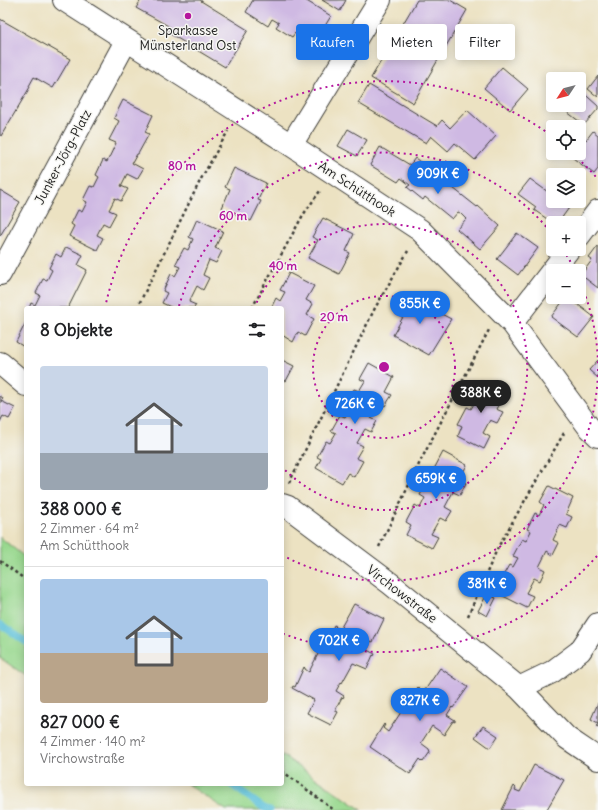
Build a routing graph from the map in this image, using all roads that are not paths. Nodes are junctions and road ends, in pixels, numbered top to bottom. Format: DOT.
graph roads {
  1 [pos="64,0"];
  2 [pos="380,0"];
  3 [pos="126,41"];
  4 [pos="291,145"];
  5 [pos="598,211"];
  6 [pos="586,227"];
  7 [pos="562,256"];
  8 [pos="0,274"];
  9 [pos="506,316"];
  10 [pos="0,363"];
  11 [pos="24,382"];
  12 [pos="598,436"];
  13 [pos="284,506"];
  14 [pos="598,624"];
  15 [pos="519,688"];
  16 [pos="598,759"];
  1 -- 3 [label="street, Am Schütthook"];
  2 -- 4 [label="street"];
  3 -- 4 [label="street, Am Schütthook"];
  3 -- 8 [label="street, Junker-Jörg-Platz"];
  4 -- 9 [label="street, Am Schütthook"];
  5 -- 6 [label="street"];
  7 -- 9 [label="street"];
  9 -- 12 [label="street, Am Schütthook"];
  10 -- 11 [label="street"];
  13 -- 15 [label="street, Virchowstraße"];
  14 -- 15 [label="street"];
  15 -- 16 [label="street, Virchowstraße"];
}
